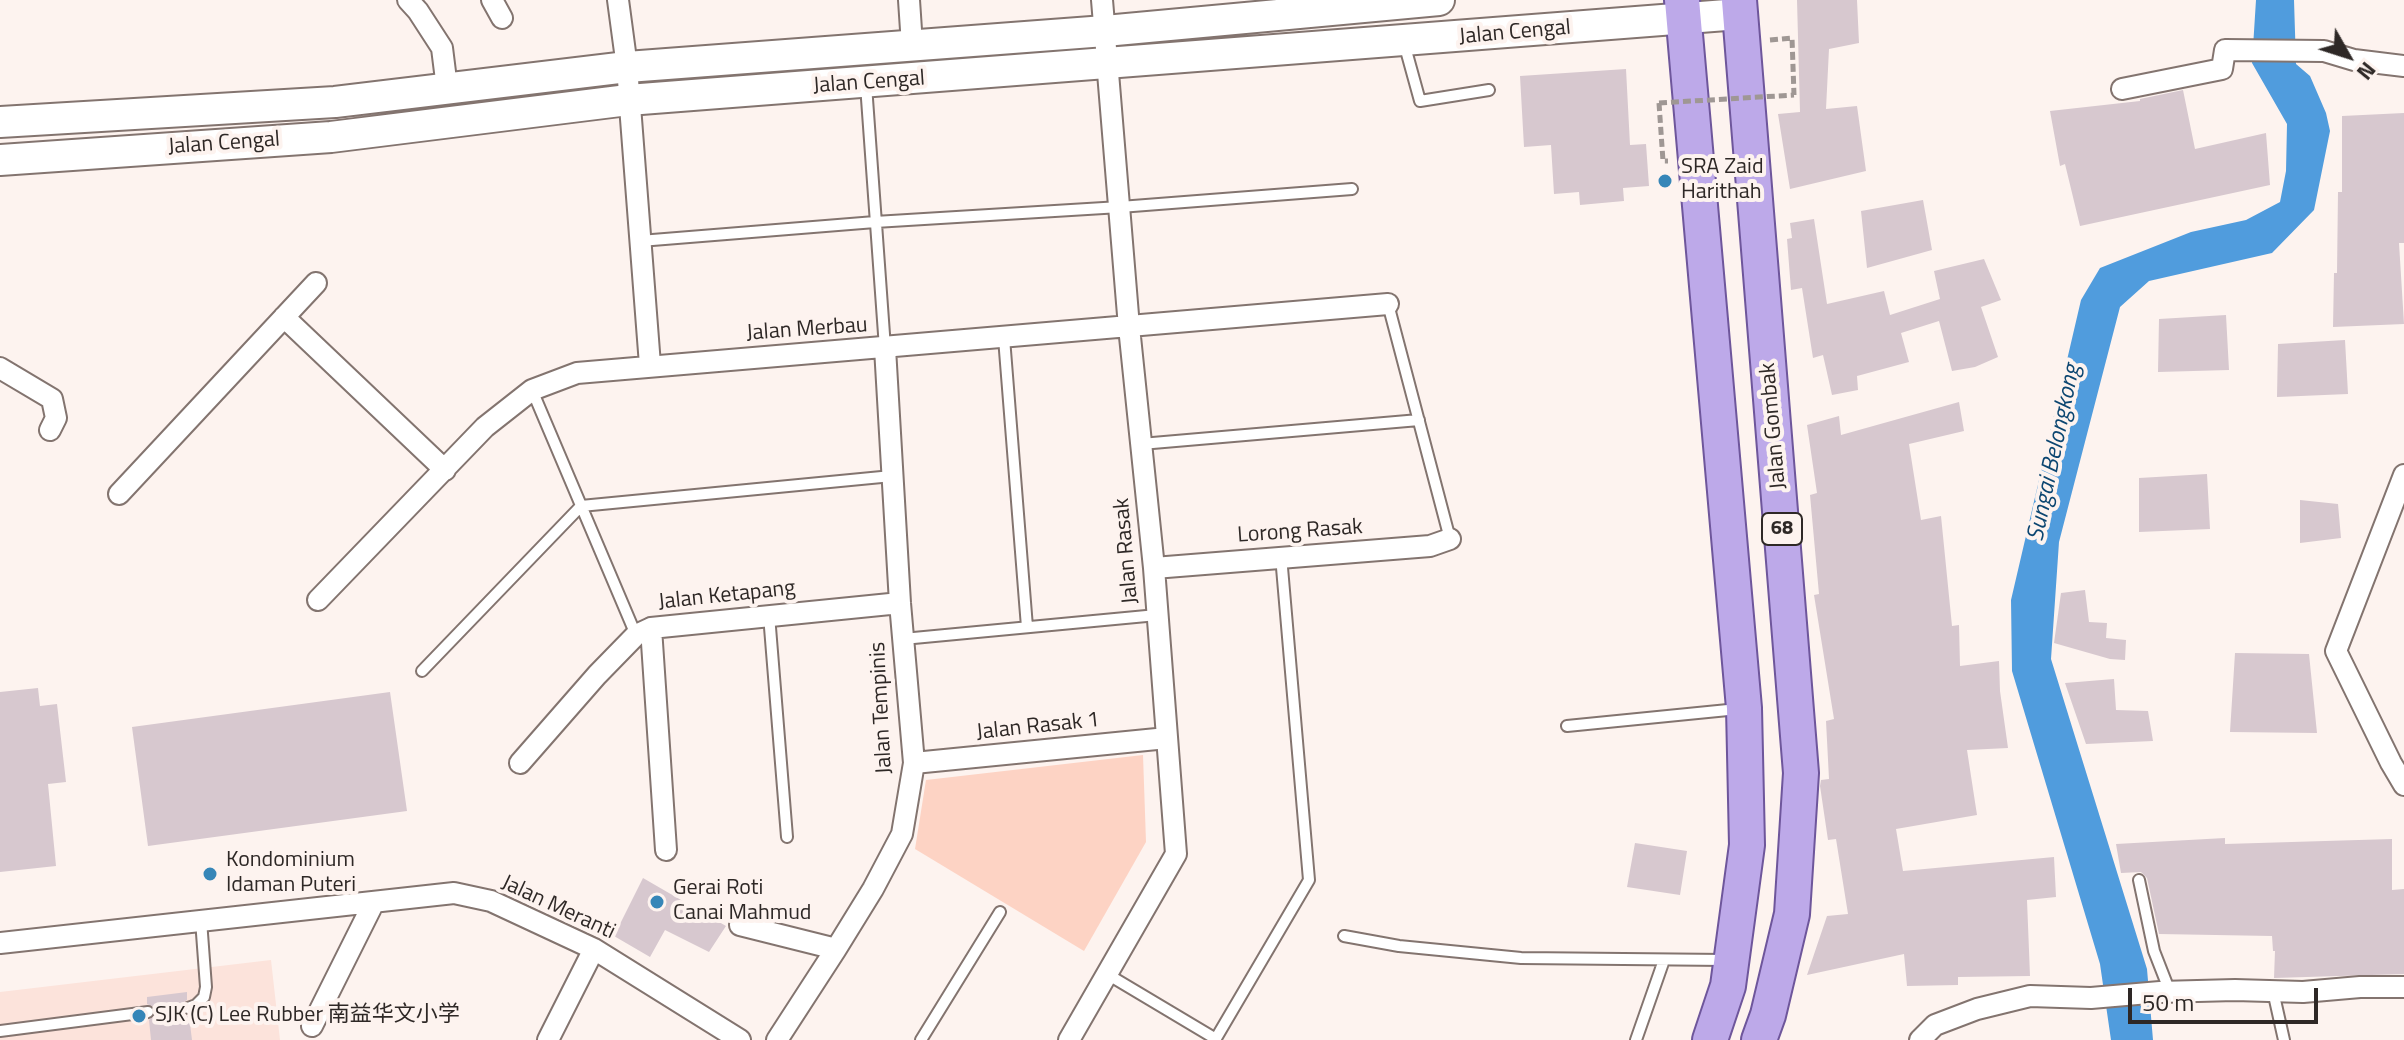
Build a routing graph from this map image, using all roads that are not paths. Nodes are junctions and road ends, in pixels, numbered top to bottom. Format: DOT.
graph roads {
  1 [pos="618,0"];
  2 [pos="909,0"];
  3 [pos="1102,0"];
  4 [pos="1439,0"];
  5 [pos="419,4"];
  6 [pos="1739,7"];
  7 [pos="1683,10"];
  8 [pos="1105,31"];
  9 [pos="1404,41"];
  10 [pos="912,45"];
  11 [pos="1109,65"];
  12 [pos="2404,66"];
  13 [pos="627,67"];
  14 [pos="866,83"];
  15 [pos="447,88"];
  16 [pos="2122,89"];
  17 [pos="1489,90"];
  18 [pos="628,100"];
  19 [pos="0,122"];
  20 [pos="0,160"];
  21 [pos="1352,189"];
  22 [pos="1120,207"];
  23 [pos="875,222"];
  24 [pos="640,241"];
  25 [pos="316,283"];
  26 [pos="1388,304"];
  27 [pos="284,317"];
  28 [pos="1129,327"];
  29 [pos="1004,338"];
  30 [pos="885,348"];
  31 [pos="650,365"];
  32 [pos="0,368"];
  33 [pos="532,390"];
  34 [pos="1419,420"];
  35 [pos="50,430"];
  36 [pos="1141,444"];
  37 [pos="445,470"];
  38 [pos="2404,475"];
  39 [pos="892,476"];
  40 [pos="119,494"];
  41 [pos="581,506"];
  42 [pos="1450,539"];
  43 [pos="1281,556"];
  44 [pos="1154,568"];
  45 [pos="318,600"];
  46 [pos="900,603"];
  47 [pos="769,615"];
  48 [pos="1157,615"];
  49 [pos="1027,627"];
  50 [pos="644,631"];
  51 [pos="903,639"];
  52 [pos="422,671"];
  53 [pos="1744,708"];
  54 [pos="1567,726"];
  55 [pos="1167,738"];
  56 [pos="520,763"];
  57 [pos="914,763"];
  58 [pos="2404,785"];
  59 [pos="787,837"];
  60 [pos="666,850"];
  61 [pos="2139,880"];
  62 [pos="374,902"];
  63 [pos="1000,912"];
  64 [pos="201,920"];
  65 [pos="740,925"];
  66 [pos="1344,936"];
  67 [pos="0,943"];
  68 [pos="594,949"];
  69 [pos="836,949"];
  70 [pos="1664,960"];
  71 [pos="1732,960"];
  72 [pos="1107,974"];
  73 [pos="2404,987"];
  74 [pos="2273,991"];
  75 [pos="2165,992"];
  76 [pos="188,1008"];
  77 [pos="148,1012"];
  78 [pos="312,1026"];
  79 [pos="0,1031"];
  80 [pos="1216,1039"];
  81 [pos="548,1040"];
  82 [pos="740,1040"];
  83 [pos="777,1040"];
  84 [pos="921,1040"];
  85 [pos="1069,1040"];
  86 [pos="1636,1040"];
  87 [pos="1710,1040"];
  88 [pos="1759,1040"];
  89 [pos="1920,1040"];
  90 [pos="2284,1040"];
  1 -- 13 [label="street"];
  2 -- 10 [label="street"];
  3 -- 8 [label="street, Jalan Rasak"];
  4 -- 8 [label="street, Jalan Cengal"];
  5 -- 15 [label="street"];
  6 -- 7 [label="street, Jalan Cengal"];
  6 -- 88 [label="main road, Jalan Gombak / 68"];
  7 -- 9 [label="street, Jalan Cengal"];
  7 -- 53 [label="main road, 68"];
  8 -- 10 [label="street, Jalan Cengal"];
  8 -- 11 [label="street, Jalan Rasak"];
  9 -- 11 [label="street, Jalan Cengal"];
  9 -- 17 [label="lane"];
  10 -- 13 [label="street, Jalan Cengal"];
  11 -- 14 [label="street, Jalan Cengal"];
  11 -- 22 [label="street, Jalan Rasak"];
  12 -- 16 [label="street"];
  13 -- 15 [label="street, Jalan Cengal"];
  13 -- 18 [label="street"];
  14 -- 18 [label="street, Jalan Cengal"];
  14 -- 23 [label="lane"];
  15 -- 19 [label="street, Jalan Cengal"];
  18 -- 20 [label="street, Jalan Cengal"];
  18 -- 24 [label="street"];
  21 -- 22 [label="lane"];
  22 -- 23 [label="lane"];
  22 -- 28 [label="street, Jalan Rasak"];
  23 -- 24 [label="lane"];
  23 -- 30 [label="lane"];
  24 -- 31 [label="street"];
  25 -- 27 [label="street"];
  26 -- 28 [label="street, Jalan Merbau"];
  26 -- 34 [label="lane"];
  27 -- 37 [label="street"];
  27 -- 40 [label="street"];
  28 -- 29 [label="street, Jalan Merbau"];
  28 -- 36 [label="street, Jalan Rasak"];
  29 -- 30 [label="street, Jalan Merbau"];
  29 -- 49 [label="lane"];
  30 -- 31 [label="street, Jalan Merbau"];
  30 -- 39 [label="street, Jalan Tempinis"];
  31 -- 33 [label="street, Jalan Merbau"];
  32 -- 35 [label="street"];
  33 -- 37 [label="street, Jalan Merbau"];
  33 -- 41 [label="lane"];
  34 -- 36 [label="lane"];
  34 -- 42 [label="lane"];
  36 -- 44 [label="street, Jalan Rasak"];
  37 -- 45 [label="street, Jalan Merbau"];
  38 -- 58 [label="street"];
  39 -- 41 [label="lane"];
  39 -- 46 [label="street, Jalan Tempinis"];
  41 -- 50 [label="lane"];
  41 -- 52 [label="lane"];
  42 -- 43 [label="street, Lorong Rasak"];
  43 -- 44 [label="street, Lorong Rasak"];
  43 -- 80 [label="lane"];
  44 -- 48 [label="street, Jalan Rasak"];
  46 -- 47 [label="street, Jalan Ketapang"];
  46 -- 51 [label="street, Jalan Tempinis"];
  47 -- 50 [label="street, Jalan Ketapang"];
  47 -- 59 [label="lane"];
  48 -- 49 [label="lane"];
  48 -- 55 [label="street, Jalan Rasak"];
  49 -- 51 [label="lane"];
  50 -- 56 [label="street, Jalan Ketapang"];
  50 -- 60 [label="street"];
  51 -- 57 [label="street, Jalan Tempinis"];
  53 -- 54 [label="lane"];
  53 -- 71 [label="main road, 68"];
  55 -- 57 [label="street, Jalan Rasak 1"];
  55 -- 72 [label="street, Jalan Rasak"];
  57 -- 69 [label="street, Jalan Tempinis"];
  61 -- 75 [label="lane"];
  62 -- 64 [label="street, Jalan Meranti"];
  62 -- 68 [label="street, Jalan Meranti"];
  62 -- 78 [label="street"];
  63 -- 84 [label="lane"];
  64 -- 67 [label="street, Jalan Meranti"];
  64 -- 76 [label="lane"];
  65 -- 69 [label="street"];
  66 -- 70 [label="lane"];
  68 -- 81 [label="street"];
  68 -- 82 [label="street, Jalan Meranti"];
  69 -- 83 [label="street, Jalan Tempinis"];
  70 -- 71 [label="lane"];
  70 -- 86 [label="lane"];
  71 -- 87 [label="main road, 68"];
  72 -- 80 [label="lane"];
  72 -- 85 [label="street, Jalan Rasak"];
  73 -- 74 [label="street"];
  74 -- 75 [label="street"];
  74 -- 90 [label="lane"];
  75 -- 89 [label="street"];
  77 -- 79 [label="lane"];
}
